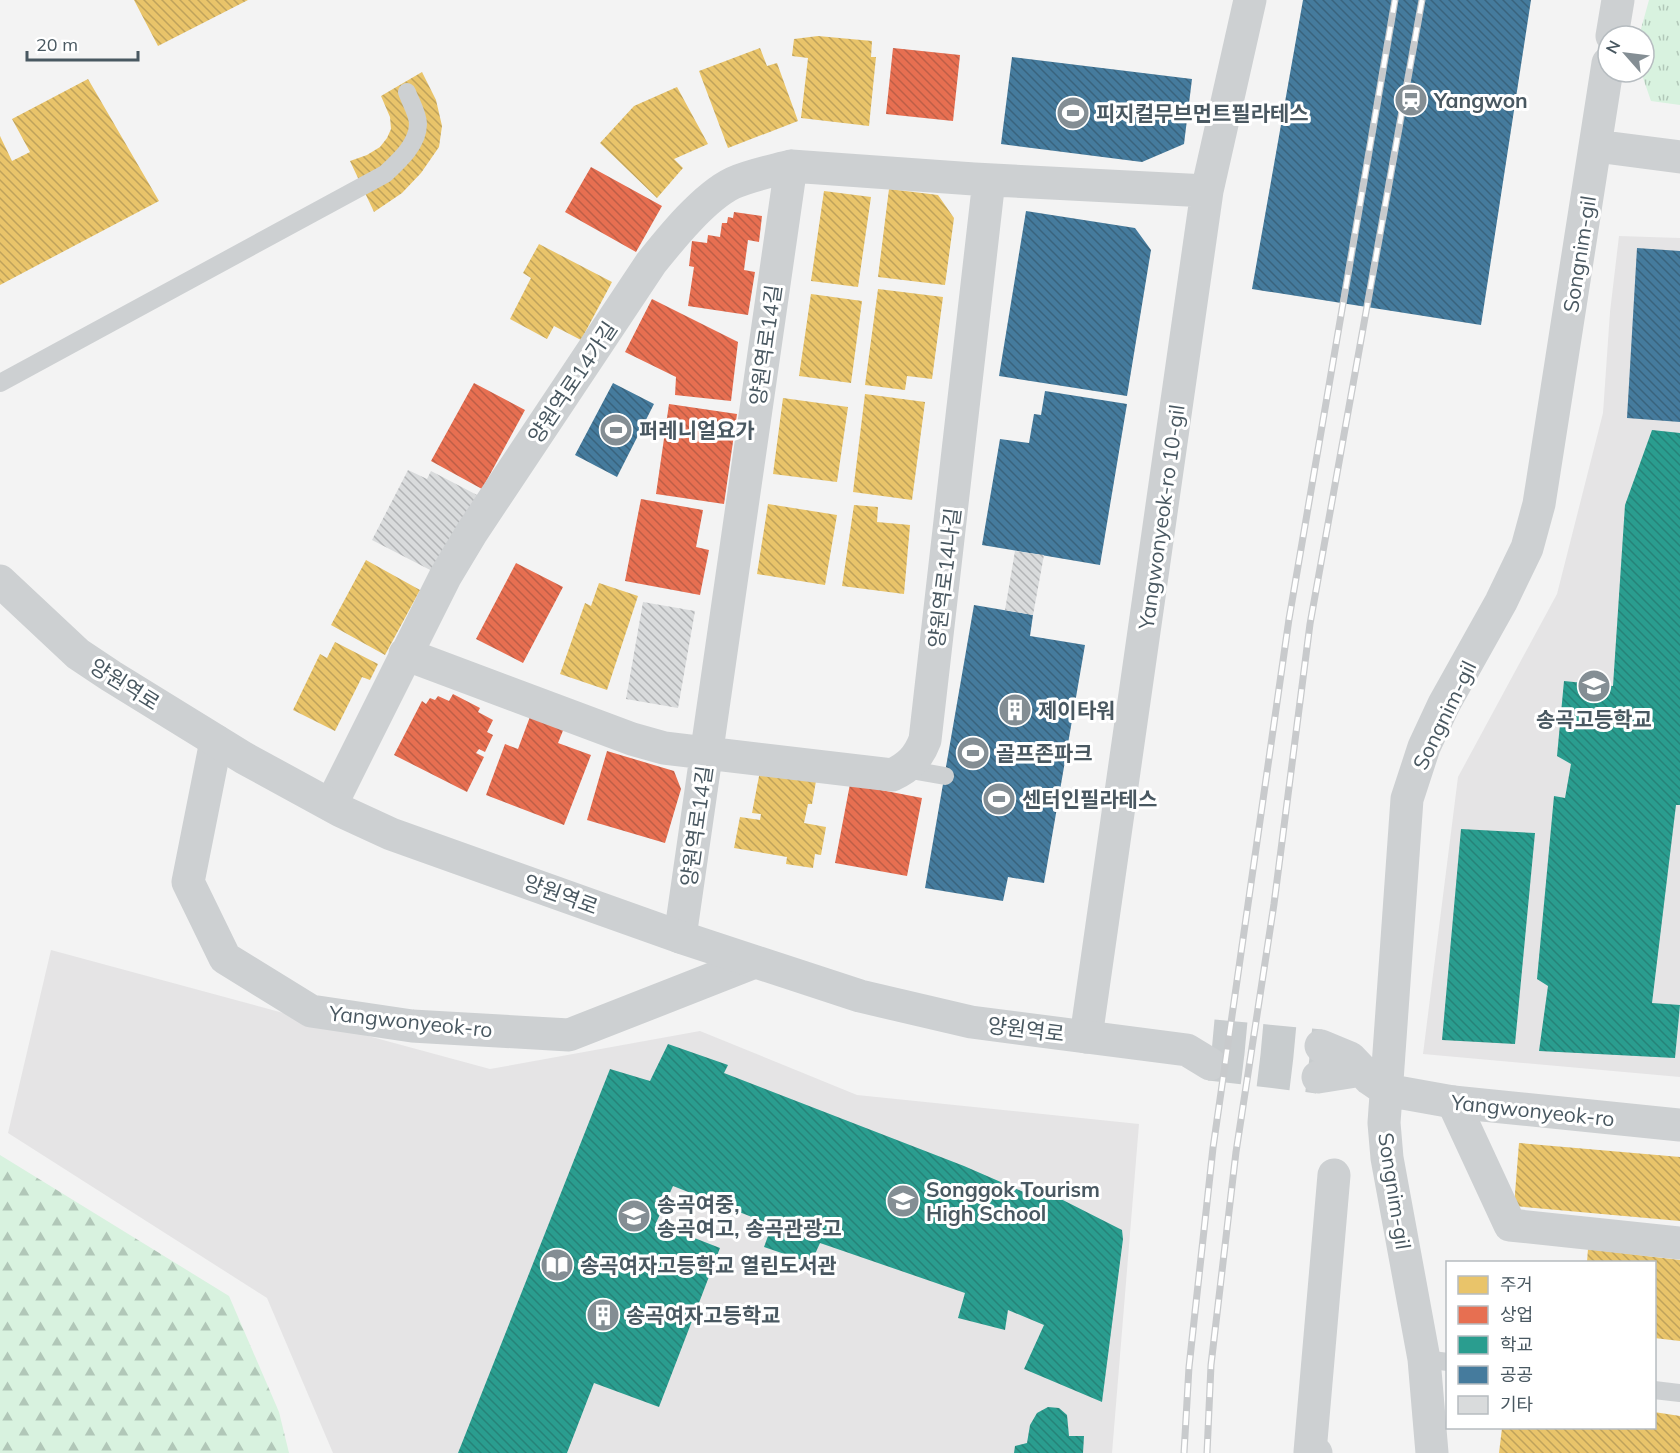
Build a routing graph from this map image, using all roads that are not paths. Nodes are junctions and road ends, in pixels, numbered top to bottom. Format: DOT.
graph roads {
  1 [pos="1250,0"];
  2 [pos="1618,0"];
  3 [pos="1614,24"];
  4 [pos="1605,84"];
  5 [pos="406,92"];
  6 [pos="1596,146"];
  7 [pos="1680,157"];
  8 [pos="791,166"];
  9 [pos="989,180"];
  10 [pos="1207,191"];
  11 [pos="0,383"];
  12 [pos="0,581"];
  13 [pos="405,654"];
  14 [pos="216,741"];
  15 [pos="707,752"];
  16 [pos="905,769"];
  17 [pos="945,776"];
  18 [pos="330,805"];
  19 [pos="680,937"];
  20 [pos="755,962"];
  21 [pos="1086,1037"];
  22 [pos="1204,1050"];
  23 [pos="1320,1062"];
  24 [pos="1374,1080"];
  25 [pos="1453,1102"];
  26 [pos="1680,1125"];
  27 [pos="1334,1175"];
  28 [pos="1680,1243"];
  29 [pos="1436,1361"];
  30 [pos="1656,1390"];
  31 [pos="1680,1394"];
  32 [pos="1316,1453"];
  33 [pos="1432,1453"];
  1 -- 10 [label="street, Yangwonyeok-ro 10-gil"];
  2 -- 3 [label="street"];
  4 -- 6 [label="street, Songnim-gil"];
  5 -- 11 [label="lane"];
  6 -- 7 [label="street"];
  6 -- 24 [label="street, Songnim-gil"];
  8 -- 9 [label="street"];
  8 -- 13 [label="street, 양원역로14가길"];
  8 -- 15 [label="street, 양원역로14길"];
  9 -- 10 [label="street"];
  9 -- 16 [label="street, 양원역로14나길"];
  10 -- 21 [label="street, Yangwonyeok-ro 10-gil"];
  12 -- 14 [label="street, 양원역로"];
  13 -- 15 [label="street"];
  13 -- 18 [label="street, 양원역로14가길"];
  14 -- 18 [label="street, 양원역로"];
  14 -- 20 [label="street, Yangwonyeok-ro"];
  15 -- 16 [label="street"];
  15 -- 19 [label="street, 양원역로14길"];
  16 -- 17 [label="lane"];
  18 -- 19 [label="street, 양원역로"];
  19 -- 20 [label="street, 양원역로"];
  20 -- 21 [label="street, 양원역로"];
  21 -- 22 [label="street, 양원역로"];
  23 -- 24 [label="street"];
  24 -- 25 [label="street, Yangwonyeok-ro"];
  24 -- 29 [label="street, Songnim-gil"];
  25 -- 26 [label="street, Yangwonyeok-ro"];
  25 -- 28 [label="street"];
  27 -- 32 [label="street"];
  29 -- 33 [label="street, Songnim-gil"];
  30 -- 31 [label="lane"];
}
